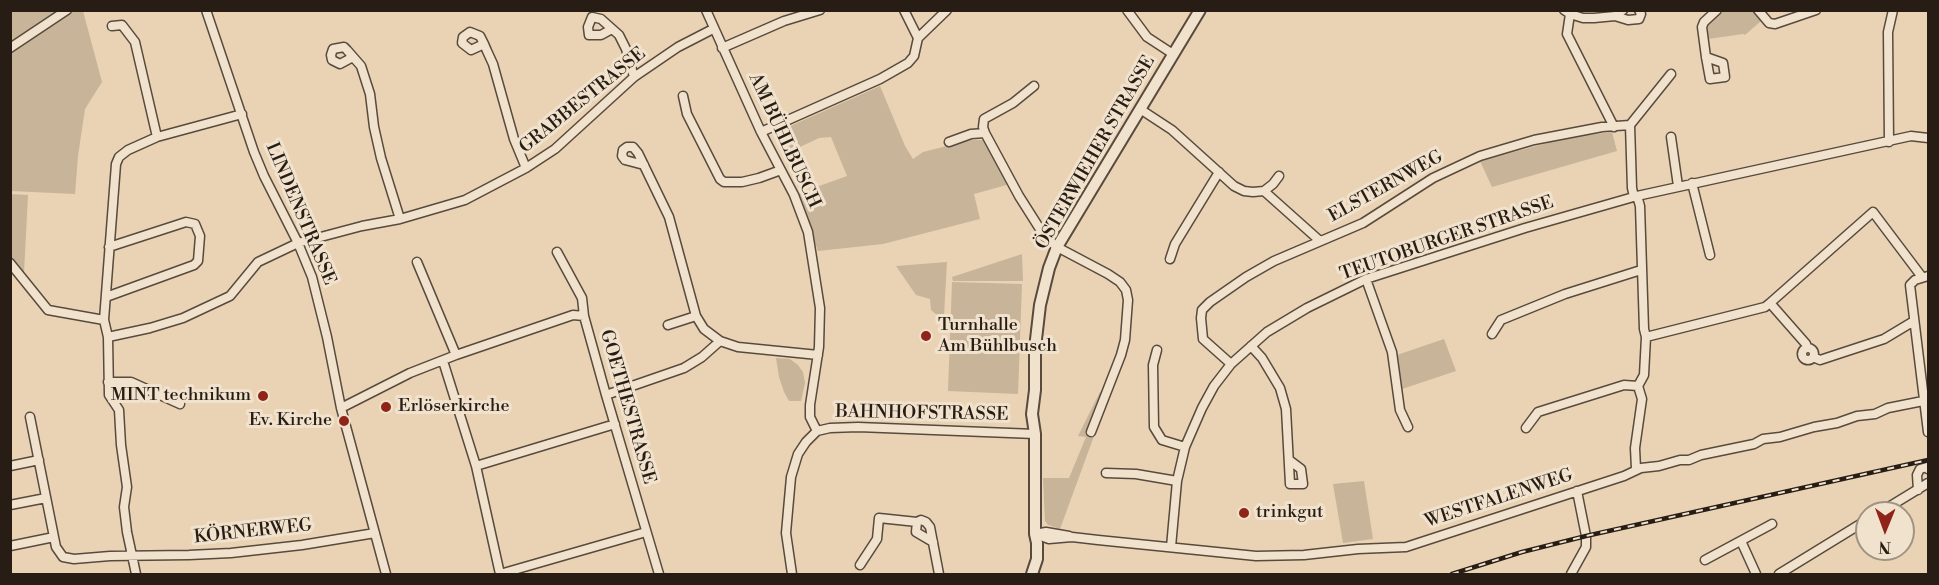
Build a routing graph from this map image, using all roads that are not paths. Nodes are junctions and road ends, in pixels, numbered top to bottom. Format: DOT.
graph roads {
  1 [pos="67,10"];
  2 [pos="206,10"];
  3 [pos="705,10"];
  4 [pos="820,10"];
  5 [pos="904,10"];
  6 [pos="947,10"];
  7 [pos="1127,10"];
  8 [pos="1200,10"];
  9 [pos="1623,10"];
  10 [pos="1639,10"];
  11 [pos="1717,10"];
  12 [pos="1758,10"];
  13 [pos="1816,10"];
  14 [pos="1893,10"];
  15 [pos="1567,12"];
  16 [pos="1615,15"];
  17 [pos="111,26"];
  18 [pos="612,29"];
  19 [pos="713,29"];
  20 [pos="918,38"];
  21 [pos="484,45"];
  22 [pos="10,48"];
  23 [pos="722,48"];
  24 [pos="1173,54"];
  25 [pos="353,57"];
  26 [pos="1706,57"];
  27 [pos="1671,74"];
  28 [pos="634,77"];
  29 [pos="1034,86"];
  30 [pos="683,96"];
  31 [pos="1140,109"];
  32 [pos="242,114"];
  33 [pos="1630,125"];
  34 [pos="1614,127"];
  35 [pos="761,132"];
  36 [pos="985,133"];
  37 [pos="157,137"];
  38 [pos="1671,137"];
  39 [pos="1929,138"];
  40 [pos="1889,141"];
  41 [pos="949,142"];
  42 [pos="644,165"];
  43 [pos="526,168"];
  44 [pos="782,170"];
  45 [pos="1219,172"];
  46 [pos="1279,176"];
  47 [pos="1692,183"];
  48 [pos="1678,186"];
  49 [pos="1264,191"];
  50 [pos="1636,196"];
  51 [pos="400,219"];
  52 [pos="1320,241"];
  53 [pos="298,243"];
  54 [pos="109,247"];
  55 [pos="1057,247"];
  56 [pos="557,252"];
  57 [pos="1710,255"];
  58 [pos="1170,259"];
  59 [pos="417,262"];
  60 [pos="10,263"];
  61 [pos="1641,270"];
  62 [pos="1925,276"];
  63 [pos="1366,279"];
  64 [pos="106,297"];
  65 [pos="1770,303"];
  66 [pos="584,316"];
  67 [pos="696,316"];
  68 [pos="104,320"];
  69 [pos="1914,321"];
  70 [pos="668,325"];
  71 [pos="1492,334"];
  72 [pos="108,337"];
  73 [pos="1646,337"];
  74 [pos="720,341"];
  75 [pos="1251,345"];
  76 [pos="1157,350"];
  77 [pos="456,355"];
  78 [pos="818,355"];
  79 [pos="443,361"];
  80 [pos="1231,364"];
  81 [pos="108,382"];
  82 [pos="1638,386"];
  83 [pos="606,395"];
  84 [pos="1926,400"];
  85 [pos="180,404"];
  86 [pos="341,408"];
  87 [pos="30,417"];
  88 [pos="615,424"];
  89 [pos="1408,427"];
  90 [pos="1526,428"];
  91 [pos="817,431"];
  92 [pos="1091,432"];
  93 [pos="1929,432"];
  94 [pos="1035,434"];
  95 [pos="1185,447"];
  96 [pos="39,460"];
  97 [pos="1289,460"];
  98 [pos="10,466"];
  99 [pos="476,466"];
  100 [pos="1929,469"];
  101 [pos="1636,470"];
  102 [pos="1106,473"];
  103 [pos="1177,481"];
  104 [pos="1929,483"];
  105 [pos="1918,490"];
  106 [pos="1577,491"];
  107 [pos="46,498"];
  108 [pos="1899,501"];
  109 [pos="10,505"];
  110 [pos="1772,525"];
  111 [pos="1855,527"];
  112 [pos="645,532"];
  113 [pos="375,533"];
  114 [pos="1035,534"];
  115 [pos="54,537"];
  116 [pos="1741,541"];
  117 [pos="10,546"];
  118 [pos="1171,547"];
  119 [pos="133,556"];
  120 [pos="1705,560"];
  121 [pos="860,565"];
  122 [pos="136,574"];
  123 [pos="386,574"];
  124 [pos="658,574"];
  125 [pos="792,574"];
  126 [pos="939,574"];
  127 [pos="1032,574"];
  128 [pos="1571,574"];
  129 [pos="1756,574"];
  130 [pos="1779,574"];
  1 -- 22 [label="street"];
  2 -- 32 [label="street, LINDENSTRASSE"];
  3 -- 19 [label="street, AM BÜHLBUSCH"];
  4 -- 23 [label="street"];
  5 -- 20 [label="street"];
  6 -- 20 [label="street"];
  7 -- 24 [label="street"];
  8 -- 24 [label="street, ÖSTERWIEHER STRASSE"];
  9 -- 16 [label="street"];
  10 -- 16 [label="street"];
  11 -- 26 [label="street"];
  12 -- 13 [label="street"];
  14 -- 40 [label="street"];
  15 -- 16 [label="street"];
  15 -- 34 [label="street"];
  17 -- 37 [label="street"];
  18 -- 28 [label="street"];
  19 -- 23 [label="street, AM BÜHLBUSCH"];
  19 -- 28 [label="street, GRABBESTRASSE"];
  20 -- 35 [label="street"];
  21 -- 43 [label="street"];
  23 -- 35 [label="street, AM BÜHLBUSCH"];
  24 -- 31 [label="street, ÖSTERWIEHER STRASSE"];
  25 -- 51 [label="street"];
  27 -- 33 [label="street"];
  28 -- 43 [label="street, GRABBESTRASSE"];
  29 -- 36 [label="street"];
  30 -- 44 [label="street"];
  31 -- 45 [label="street"];
  31 -- 55 [label="street, ÖSTERWIEHER STRASSE"];
  32 -- 37 [label="street"];
  32 -- 53 [label="street, LINDENSTRASSE"];
  33 -- 34 [label="street, ELSTERNWEG"];
  33 -- 50 [label="street"];
  34 -- 52 [label="street, ELSTERNWEG"];
  35 -- 44 [label="street, AM BÜHLBUSCH"];
  36 -- 41 [label="street"];
  36 -- 55 [label="street"];
  37 -- 54 [label="street"];
  38 -- 48 [label="street"];
  39 -- 40 [label="street, TEUTOBURGER STRASSE"];
  40 -- 47 [label="street, TEUTOBURGER STRASSE"];
  42 -- 67 [label="street"];
  43 -- 51 [label="street, GRABBESTRASSE"];
  44 -- 78 [label="street, AM BÜHLBUSCH"];
  45 -- 49 [label="street"];
  45 -- 58 [label="street"];
  46 -- 49 [label="street"];
  47 -- 48 [label="street, TEUTOBURGER STRASSE"];
  47 -- 57 [label="street"];
  48 -- 50 [label="street, TEUTOBURGER STRASSE"];
  49 -- 52 [label="street"];
  50 -- 61 [label="street"];
  50 -- 63 [label="street, TEUTOBURGER STRASSE"];
  51 -- 53 [label="street, GRABBESTRASSE"];
  52 -- 80 [label="street, ELSTERNWEG"];
  53 -- 72 [label="street, GRABBESTRASSE"];
  53 -- 86 [label="street, LINDENSTRASSE"];
  54 -- 64 [label="street"];
  54 -- 64 [label="street"];
  55 -- 92 [label="street"];
  55 -- 94 [label="street, ÖSTERWIEHER STRASSE"];
  56 -- 66 [label="street, GOETHESTRASSE"];
  59 -- 77 [label="street"];
  60 -- 68 [label="street"];
  61 -- 71 [label="street"];
  61 -- 73 [label="street"];
  62 -- 65 [label="street"];
  62 -- 69 [label="street"];
  63 -- 75 [label="street, TEUTOBURGER STRASSE"];
  63 -- 89 [label="street"];
  64 -- 68 [label="street"];
  65 -- 69 [label="street"];
  65 -- 73 [label="street"];
  66 -- 77 [label="street"];
  66 -- 83 [label="street, GOETHESTRASSE"];
  67 -- 70 [label="street"];
  67 -- 74 [label="street"];
  68 -- 72 [label="street"];
  69 -- 84 [label="street"];
  72 -- 81 [label="street"];
  73 -- 82 [label="street"];
  74 -- 78 [label="street"];
  74 -- 83 [label="street"];
  75 -- 80 [label="street, TEUTOBURGER STRASSE"];
  75 -- 97 [label="street"];
  76 -- 95 [label="street"];
  77 -- 79 [label="street"];
  78 -- 91 [label="street, AM BÜHLBUSCH"];
  79 -- 86 [label="street"];
  79 -- 99 [label="street"];
  80 -- 95 [label="street, TEUTOBURGER STRASSE"];
  81 -- 85 [label="street"];
  81 -- 119 [label="street"];
  82 -- 90 [label="street"];
  82 -- 101 [label="street"];
  83 -- 88 [label="street, GOETHESTRASSE"];
  84 -- 93 [label="street"];
  84 -- 101 [label="street, WESTFALENWEG"];
  86 -- 113 [label="street, LINDENSTRASSE"];
  87 -- 96 [label="street"];
  88 -- 99 [label="street"];
  88 -- 112 [label="street, GOETHESTRASSE"];
  91 -- 94 [label="street, BAHNHOFSTRASSE"];
  91 -- 125 [label="street, BAHNHOFSTRASSE"];
  94 -- 114 [label="street, ÖSTERWIEHER STRASSE"];
  95 -- 103 [label="street, TEUTOBURGER STRASSE"];
  96 -- 98 [label="street"];
  96 -- 107 [label="street"];
  99 -- 112 [label="street"];
  100 -- 105 [label="street"];
  101 -- 106 [label="street, WESTFALENWEG"];
  102 -- 103 [label="street"];
  103 -- 118 [label="street, TEUTOBURGER STRASSE"];
  104 -- 105 [label="street"];
  105 -- 108 [label="street"];
  106 -- 118 [label="street, WESTFALENWEG"];
  106 -- 128 [label="street"];
  107 -- 109 [label="street"];
  107 -- 115 [label="street"];
  110 -- 116 [label="street"];
  111 -- 130 [label="street"];
  112 -- 124 [label="street, GOETHESTRASSE"];
  113 -- 119 [label="street, KÖRNERWEG"];
  113 -- 123 [label="street, LINDENSTRASSE"];
  114 -- 118 [label="street, WESTFALENWEG"];
  114 -- 127 [label="street, ÖSTERWIEHER STRASSE"];
  115 -- 117 [label="street"];
  115 -- 119 [label="street, KÖRNERWEG"];
  116 -- 120 [label="street"];
  116 -- 129 [label="street"];
  119 -- 122 [label="street"];
  121 -- 126 [label="street"];
}
